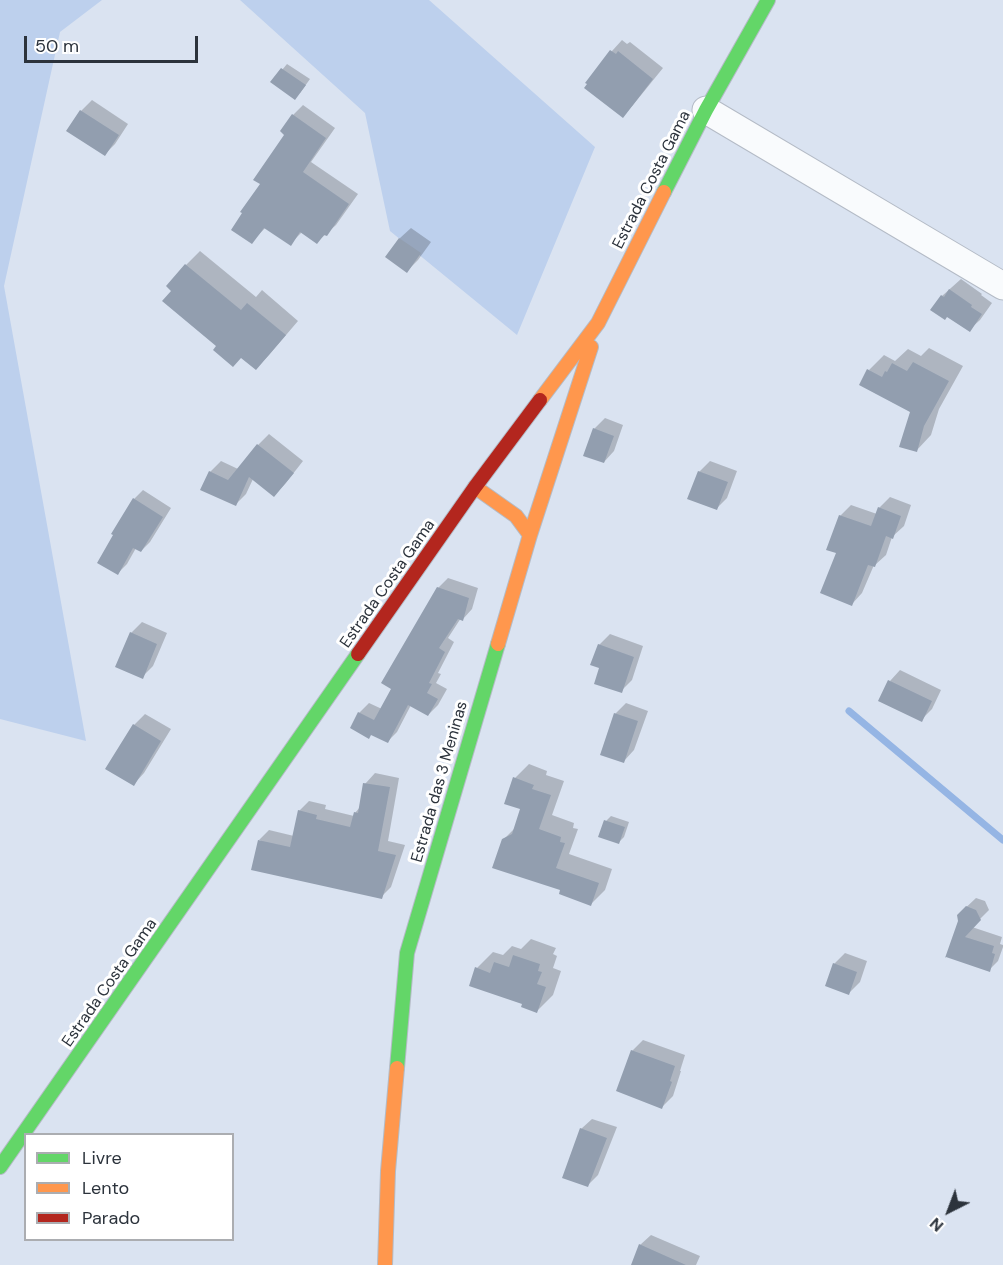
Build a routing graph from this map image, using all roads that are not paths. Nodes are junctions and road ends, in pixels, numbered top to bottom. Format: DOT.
graph roads {
  1 [pos="768,0"];
  2 [pos="706,110"];
  3 [pos="1003,286"];
  4 [pos="598,323"];
  5 [pos="475,487"];
  6 [pos="530,535"];
  7 [pos="25,1133"];
  8 [pos="24,1134"];
  9 [pos="0,1167"];
  10 [pos="385,1265"];
  1 -- 2 [label="main road, Estrada Costa Gama"];
  2 -- 3 [label="street"];
  2 -- 4 [label="main road, Estrada Costa Gama"];
  4 -- 5 [label="main road, Estrada Costa Gama"];
  4 -- 6 [label="main road, Estrada das 3 Meninas"];
  5 -- 6 [label="main road"];
  5 -- 7 [label="main road, Estrada Costa Gama"];
  6 -- 10 [label="main road, Estrada das 3 Meninas"];
  8 -- 9 [label="main road, Estrada Costa Gama"];
}
